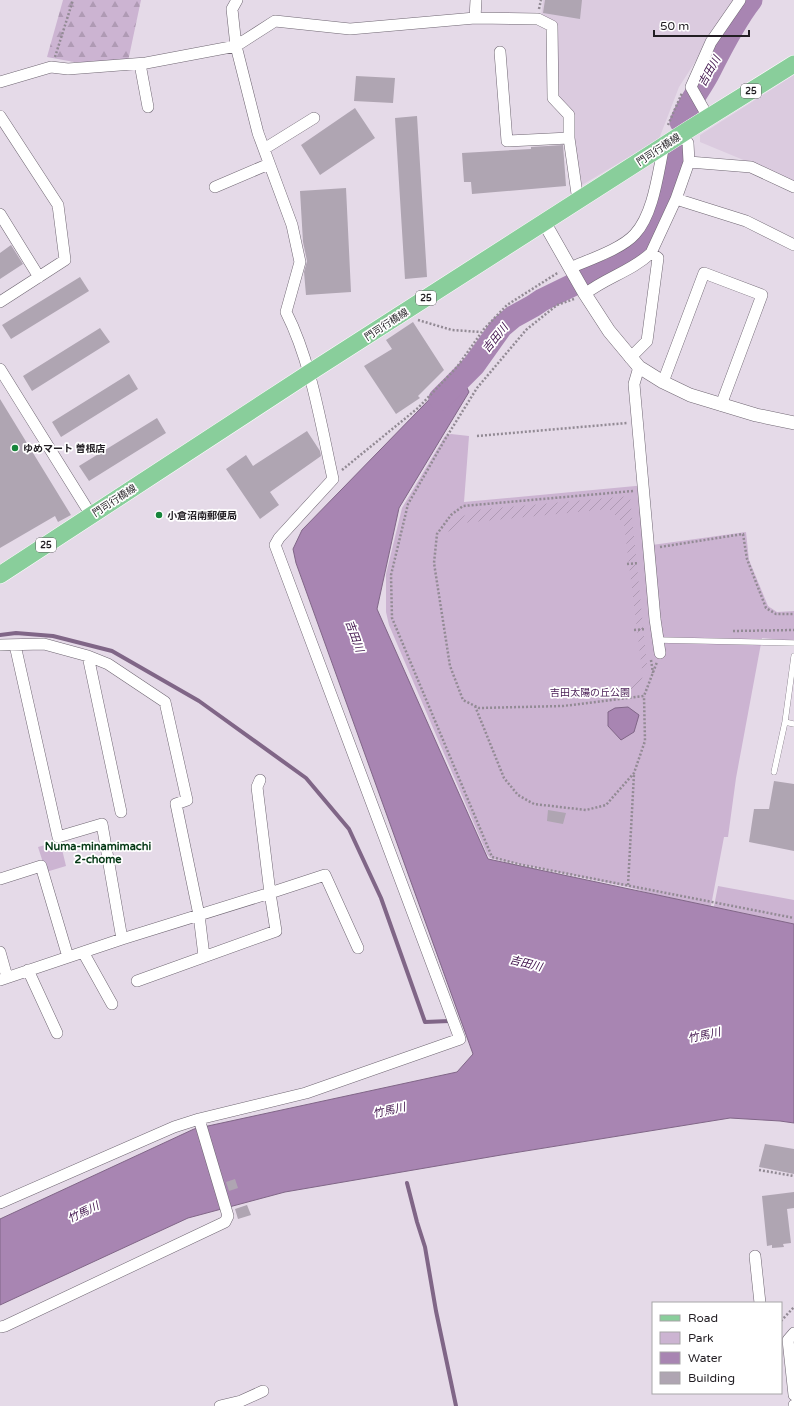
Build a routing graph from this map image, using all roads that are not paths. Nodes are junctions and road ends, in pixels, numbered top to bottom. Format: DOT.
graph roads {
  1 [pos="237,0"];
  2 [pos="476,0"];
  3 [pos="740,0"];
  4 [pos="476,18"];
  5 [pos="236,46"];
  6 [pos="500,52"];
  7 [pos="140,64"];
  8 [pos="794,64"];
  9 [pos="0,82"];
  10 [pos="148,107"];
  11 [pos="0,116"];
  12 [pos="708,117"];
  13 [pos="314,118"];
  14 [pos="670,137"];
  15 [pos="569,138"];
  16 [pos="264,149"];
  17 [pos="689,162"];
  18 [pos="269,164"];
  19 [pos="215,187"];
  20 [pos="794,187"];
  21 [pos="676,199"];
  22 [pos="578,201"];
  23 [pos="0,214"];
  24 [pos="544,222"];
  25 [pos="794,245"];
  26 [pos="651,253"];
  27 [pos="567,271"];
  28 [pos="38,277"];
  29 [pos="583,291"];
  30 [pos="0,302"];
  31 [pos="635,362"];
  32 [pos="0,369"];
  33 [pos="308,373"];
  34 [pos="663,382"];
  35 [pos="720,405"];
  36 [pos="794,423"];
  37 [pos="91,515"];
  38 [pos="0,575"];
  39 [pos="658,640"];
  40 [pos="794,643"];
  41 [pos="0,645"];
  42 [pos="15,645"];
  43 [pos="660,653"];
  44 [pos="88,656"];
  45 [pos="794,656"];
  46 [pos="785,722"];
  47 [pos="794,724"];
  48 [pos="774,772"];
  49 [pos="260,780"];
  50 [pos="121,812"];
  51 [pos="0,879"];
  52 [pos="270,893"];
  53 [pos="199,915"];
  54 [pos="122,938"];
  55 [pos="358,948"];
  56 [pos="0,952"];
  57 [pos="83,952"];
  58 [pos="204,956"];
  59 [pos="68,957"];
  60 [pos="28,970"];
  61 [pos="3,979"];
  62 [pos="137,981"];
  63 [pos="112,1004"];
  64 [pos="57,1033"];
  65 [pos="200,1122"];
  66 [pos="0,1203"];
  67 [pos="755,1256"];
  68 [pos="760,1302"];
  69 [pos="0,1327"];
  70 [pos="788,1336"];
  71 [pos="263,1391"];
  72 [pos="794,1395"];
  73 [pos="220,1406"];
  1 -- 5 [label="street"];
  2 -- 4 [label="street"];
  3 -- 12 [label="street"];
  4 -- 5 [label="street"];
  4 -- 15 [label="street"];
  5 -- 7 [label="street"];
  5 -- 16 [label="street"];
  6 -- 15 [label="street"];
  7 -- 9 [label="street"];
  7 -- 10 [label="street"];
  8 -- 12 [label="main road, 門司行橋線 / 25"];
  11 -- 28 [label="street"];
  12 -- 14 [label="main road, 門司行橋線 / 25"];
  13 -- 16 [label="street"];
  14 -- 17 [label="street"];
  14 -- 22 [label="main road, 門司行橋線 / 25"];
  14 -- 27 [label="street"];
  15 -- 22 [label="street"];
  16 -- 18 [label="street"];
  17 -- 20 [label="street"];
  17 -- 21 [label="street"];
  18 -- 19 [label="street"];
  18 -- 33 [label="street"];
  21 -- 25 [label="street"];
  21 -- 26 [label="street"];
  22 -- 24 [label="main road, 門司行橋線 / 25"];
  23 -- 28 [label="street"];
  24 -- 27 [label="street"];
  24 -- 33 [label="main road, 門司行橋線 / 25"];
  26 -- 29 [label="street"];
  26 -- 31 [label="street"];
  27 -- 29 [label="street"];
  28 -- 30 [label="street"];
  29 -- 31 [label="street"];
  31 -- 34 [label="street"];
  31 -- 39 [label="street"];
  32 -- 37 [label="street"];
  33 -- 37 [label="main road, 門司行橋線 / 25"];
  33 -- 65 [label="street"];
  34 -- 35 [label="street"];
  34 -- 35 [label="street"];
  35 -- 36 [label="street"];
  37 -- 38 [label="main road, 門司行橋線 / 25"];
  39 -- 40 [label="lane"];
  39 -- 43 [label="street"];
  41 -- 42 [label="street"];
  42 -- 44 [label="street"];
  42 -- 54 [label="street"];
  44 -- 50 [label="street"];
  44 -- 53 [label="street"];
  45 -- 46 [label="lane"];
  46 -- 47 [label="lane"];
  46 -- 48 [label="lane"];
  49 -- 52 [label="street"];
  51 -- 59 [label="street"];
  52 -- 53 [label="street"];
  52 -- 55 [label="street"];
  52 -- 58 [label="street"];
  53 -- 54 [label="street"];
  53 -- 58 [label="street"];
  54 -- 57 [label="street"];
  56 -- 61 [label="street"];
  57 -- 59 [label="street"];
  57 -- 63 [label="street"];
  58 -- 62 [label="street"];
  59 -- 60 [label="street"];
  60 -- 61 [label="street"];
  60 -- 64 [label="street"];
  65 -- 66 [label="street"];
  65 -- 69 [label="street"];
  67 -- 68 [label="street"];
  70 -- 72 [label="street"];
  71 -- 73 [label="street"];
}
